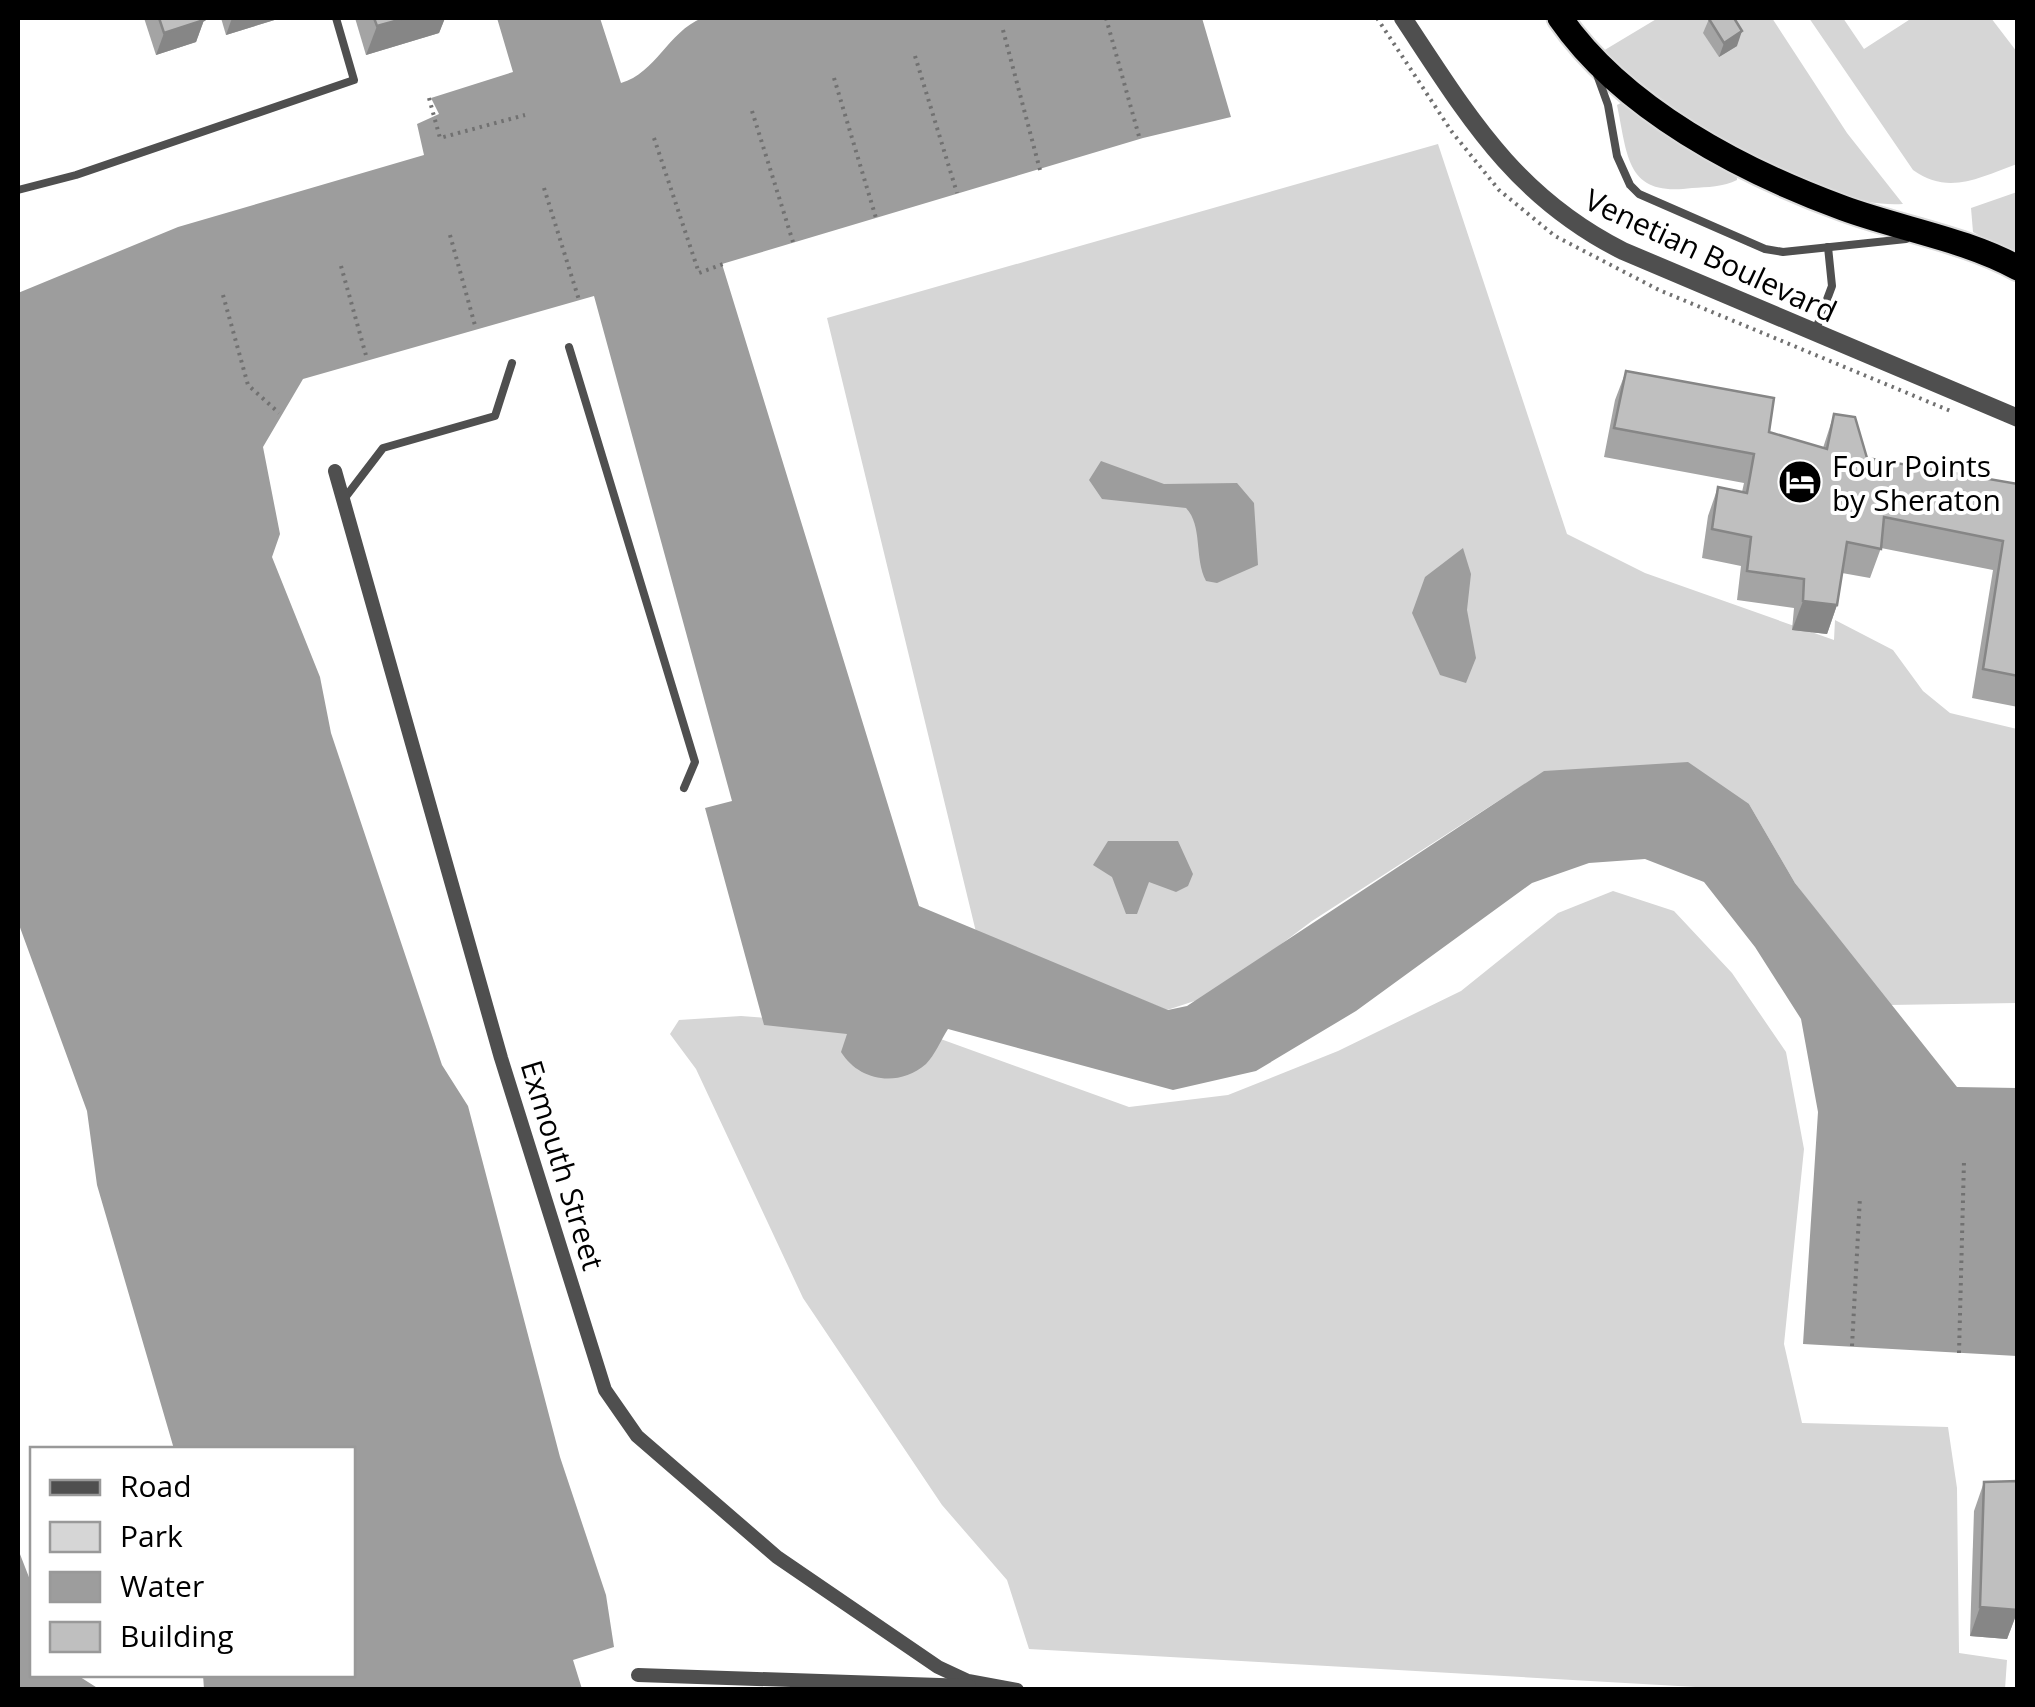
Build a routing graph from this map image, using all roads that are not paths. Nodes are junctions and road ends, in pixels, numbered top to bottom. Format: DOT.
graph roads {
  1 [pos="336,18"];
  2 [pos="1404,18"];
  3 [pos="1560,18"];
  4 [pos="1580,42"];
  5 [pos="18,190"];
  6 [pos="1956,246"];
  7 [pos="1828,247"];
  8 [pos="2018,268"];
  9 [pos="1814,333"];
  10 [pos="570,346"];
  11 [pos="512,363"];
  12 [pos="2018,418"];
  13 [pos="335,472"];
  14 [pos="343,500"];
  15 [pos="684,788"];
  16 [pos="638,1675"];
  17 [pos="1000,1687"];
  18 [pos="1018,1690"];
  1 -- 5 [label="lane"];
  2 -- 9 [label="street, Venetian Boulevard"];
  3 -- 4 [label="highway"];
  4 -- 6 [label="highway"];
  4 -- 7 [label="lane"];
  6 -- 7 [label="lane"];
  6 -- 8 [label="highway"];
  7 -- 9 [label="lane"];
  9 -- 12 [label="street, Venetian Boulevard"];
  10 -- 15 [label="lane"];
  11 -- 14 [label="lane"];
  13 -- 14 [label="street, Exmouth Street"];
  14 -- 17 [label="street, Exmouth Street"];
  16 -- 17 [label="street, Exmouth Street"];
  17 -- 18 [label="street, Exmouth Street"];
}
